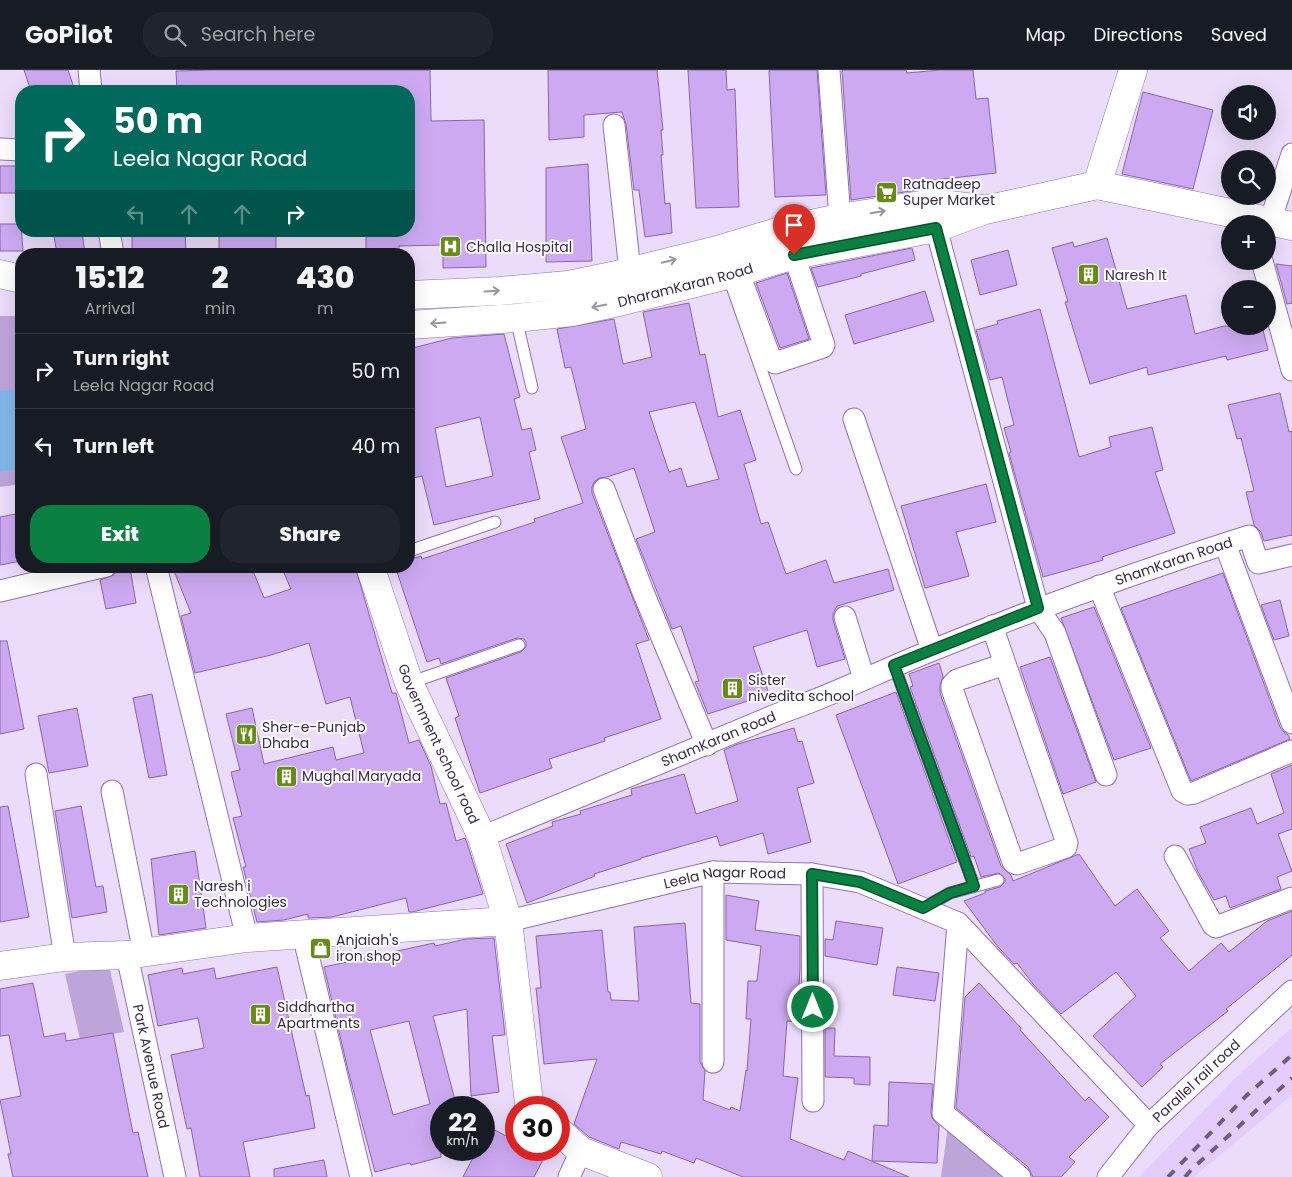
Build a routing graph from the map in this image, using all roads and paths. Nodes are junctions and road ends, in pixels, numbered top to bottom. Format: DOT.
graph roads {
  1 [pos="89,70"];
  2 [pos="829,70"];
  3 [pos="1133,70"];
  4 [pos="90,85"];
  5 [pos="614,125"];
  6 [pos="0,149"];
  7 [pos="15,150"];
  8 [pos="1292,154"];
  9 [pos="1097,185"];
  10 [pos="1234,215"];
  11 [pos="1269,215"];
  12 [pos="934,216"];
  13 [pos="840,218"];
  14 [pos="794,255"];
  15 [pos="630,270"];
  16 [pos="1264,270"];
  17 [pos="733,273"];
  18 [pos="0,274"];
  19 [pos="15,278"];
  20 [pos="0,295"];
  21 [pos="415,295"];
  22 [pos="15,296"];
  23 [pos="516,318"];
  24 [pos="415,325"];
  25 [pos="1292,370"];
  26 [pos="532,388"];
  27 [pos="854,419"];
  28 [pos="796,469"];
  29 [pos="604,489"];
  30 [pos="495,522"];
  31 [pos="1225,544"];
  32 [pos="415,549"];
  33 [pos="1292,555"];
  34 [pos="76,573"];
  35 [pos="158,573"];
  36 [pos="372,573"];
  37 [pos="1100,586"];
  38 [pos="0,591"];
  39 [pos="1038,608"];
  40 [pos="845,617"];
  41 [pos="992,626"];
  42 [pos="519,645"];
  43 [pos="932,650"];
  44 [pos="1005,664"];
  45 [pos="894,665"];
  46 [pos="864,678"];
  47 [pos="409,683"];
  48 [pos="1292,723"];
  49 [pos="707,745"];
  50 [pos="1292,751"];
  51 [pos="36,774"];
  52 [pos="1106,775"];
  53 [pos="112,791"];
  54 [pos="482,837"];
  55 [pos="1175,856"];
  56 [pos="713,872"];
  57 [pos="812,874"];
  58 [pos="998,880"];
  59 [pos="974,886"];
  60 [pos="1292,898"];
  61 [pos="923,908"];
  62 [pos="508,921"];
  63 [pos="958,923"];
  64 [pos="303,934"];
  65 [pos="247,938"];
  66 [pos="135,954"];
  67 [pos="65,957"];
  68 [pos="0,966"];
  69 [pos="1292,991"];
  70 [pos="713,1062"];
  71 [pos="528,1096"];
  72 [pos="813,1101"];
  73 [pos="1149,1125"];
  74 [pos="570,1141"];
  75 [pos="581,1151"];
  76 [pos="636,1175"];
  77 [pos="175,1177"];
  78 [pos="361,1177"];
  79 [pos="569,1177"];
  80 [pos="1020,1177"];
  81 [pos="1108,1177"];
  1 -- 4 [label="street"];
  2 -- 13 [label="street"];
  3 -- 9 [label="street"];
  5 -- 15 [label="street"];
  6 -- 7 [label="street"];
  8 -- 11 [label="street"];
  9 -- 10 [label="street"];
  9 -- 12 [label="street, DharamKaran Road"];
  13 -- 12 [label="street, DharamKaran Road, one-way"];
  12 -- 14 [label="street, DharamKaran Road"];
  12 -- 39 [label="street"];
  15 -- 13 [label="street, DharamKaran Road, one-way"];
  14 -- 17 [label="street, DharamKaran Road"];
  14 -- 17 [label="street"];
  21 -- 15 [label="street, DharamKaran Road, one-way"];
  16 -- 25 [label="street"];
  17 -- 23 [label="street, DharamKaran Road, one-way"];
  17 -- 28 [label="lane"];
  18 -- 19 [label="street"];
  20 -- 22 [label="street"];
  23 -- 24 [label="street, DharamKaran Road, one-way"];
  23 -- 26 [label="lane"];
  27 -- 43 [label="street"];
  29 -- 49 [label="street"];
  30 -- 32 [label="lane"];
  31 -- 33 [label="street, ShamKaran Road"];
  31 -- 37 [label="street, ShamKaran Road"];
  31 -- 48 [label="street"];
  34 -- 38 [label="street"];
  35 -- 65 [label="street"];
  36 -- 47 [label="street, Government school road"];
  37 -- 39 [label="street, ShamKaran Road"];
  37 -- 50 [label="street"];
  39 -- 41 [label="street, ShamKaran Road"];
  39 -- 52 [label="street"];
  40 -- 46 [label="street"];
  41 -- 43 [label="street, ShamKaran Road"];
  41 -- 44 [label="street"];
  42 -- 47 [label="lane"];
  43 -- 45 [label="street, ShamKaran Road"];
  44 -- 44 [label="street"];
  45 -- 46 [label="street, ShamKaran Road"];
  45 -- 59 [label="lane"];
  46 -- 49 [label="street, ShamKaran Road"];
  47 -- 54 [label="street, Government school road"];
  49 -- 54 [label="street, ShamKaran Road"];
  51 -- 67 [label="street"];
  53 -- 66 [label="street, Park Avenue Road"];
  54 -- 62 [label="street, Government school road"];
  55 -- 60 [label="street"];
  56 -- 57 [label="street, Leela Nagar Road"];
  56 -- 62 [label="street, Leela Nagar Road"];
  56 -- 70 [label="street"];
  57 -- 61 [label="street, Leela Nagar Road"];
  57 -- 72 [label="street"];
  58 -- 59 [label="lane"];
  59 -- 61 [label="lane"];
  61 -- 63 [label="street, Leela Nagar Road"];
  62 -- 64 [label="street"];
  62 -- 71 [label="street"];
  63 -- 73 [label="street"];
  63 -- 80 [label="street"];
  64 -- 65 [label="street"];
  64 -- 78 [label="street"];
  65 -- 66 [label="street"];
  66 -- 67 [label="street"];
  66 -- 77 [label="street, Park Avenue Road"];
  67 -- 68 [label="street"];
  69 -- 73 [label="street, Parallel rail road"];
  73 -- 81 [label="street, Parallel rail road"];
  74 -- 75 [label="street"];
  75 -- 76 [label="street"];
  75 -- 79 [label="street"];
}
